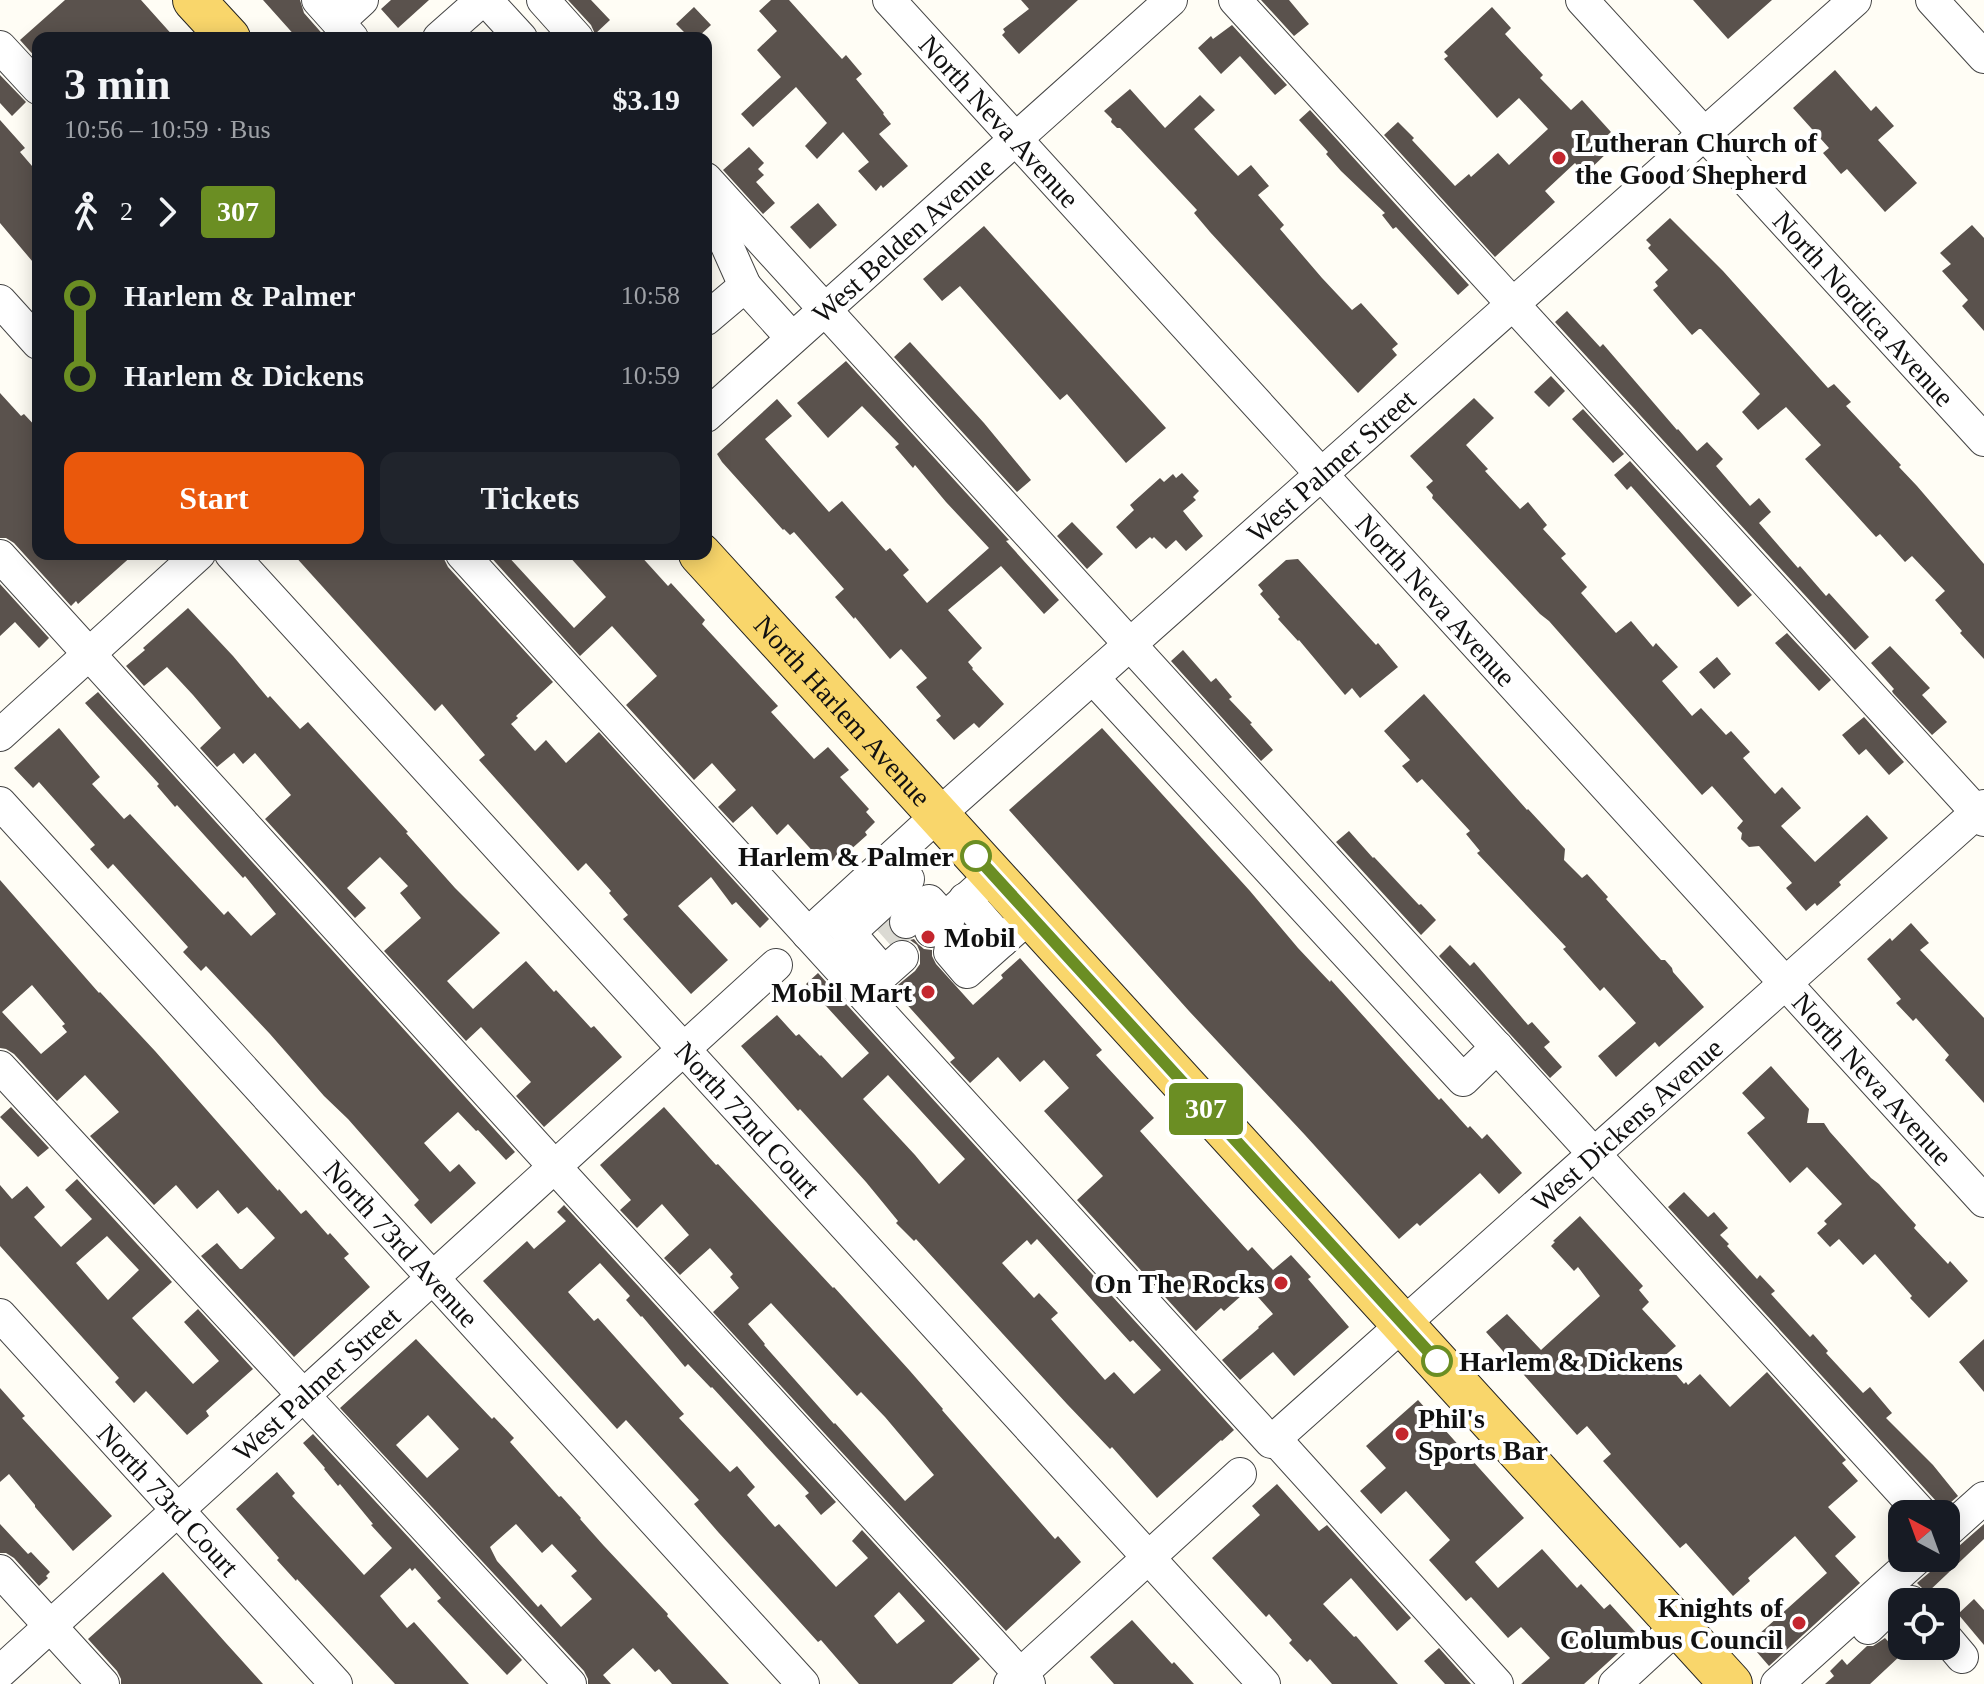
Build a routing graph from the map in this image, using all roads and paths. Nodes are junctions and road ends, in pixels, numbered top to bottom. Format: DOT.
graph roads {
  1 [pos="194,0"];
  2 [pos="362,0"];
  3 [pos="484,0"];
  4 [pos="543,0"];
  5 [pos="1171,0"];
  6 [pos="1235,0"];
  7 [pos="1582,0"];
  8 [pos="1855,0"];
  9 [pos="1932,0"];
  10 [pos="896,2"];
  11 [pos="336,20"];
  12 [pos="223,32"];
  13 [pos="446,32"];
  14 [pos="515,32"];
  15 [pos="572,32"];
  16 [pos="0,47"];
  17 [pos="1984,57"];
  18 [pos="32,82"];
  19 [pos="1705,134"];
  20 [pos="1015,138"];
  21 [pos="712,186"];
  22 [pos="712,222"];
  23 [pos="745,286"];
  24 [pos="0,301"];
  25 [pos="1513,305"];
  26 [pos="824,309"];
  27 [pos="712,314"];
  28 [pos="32,336"];
  29 [pos="792,338"];
  30 [pos="712,411"];
  31 [pos="1984,440"];
  32 [pos="1322,475"];
  33 [pos="0,556"];
  34 [pos="192,560"];
  35 [pos="236,560"];
  36 [pos="470,560"];
  37 [pos="705,560"];
  38 [pos="1131,645"];
  39 [pos="89,654"];
  40 [pos="1093,678"];
  41 [pos="0,735"];
  42 [pos="0,803"];
  43 [pos="1982,813"];
  44 [pos="938,815"];
  45 [pos="925,924"];
  46 [pos="776,965"];
  47 [pos="1785,983"];
  48 [pos="1497,1047"];
  49 [pos="683,1049"];
  50 [pos="0,1067"];
  51 [pos="1595,1154"];
  52 [pos="554,1166"];
  53 [pos="1984,1201"];
  54 [pos="433,1278"];
  55 [pos="0,1315"];
  56 [pos="1403,1325"];
  57 [pos="304,1395"];
  58 [pos="1273,1441"];
  59 [pos="1240,1474"];
  60 [pos="1984,1498"];
  61 [pos="1909,1500"];
  62 [pos="177,1510"];
  63 [pos="1960,1519"];
  64 [pos="1148,1558"];
  65 [pos="0,1571"];
  66 [pos="1901,1572"];
  67 [pos="1888,1610"];
  68 [pos="50,1626"];
  69 [pos="1678,1626"];
  70 [pos="0,1672"];
  71 [pos="1020,1681"];
  72 [pos="103,1684"];
  73 [pos="336,1684"];
  74 [pos="570,1684"];
  75 [pos="803,1684"];
  76 [pos="1264,1684"];
  77 [pos="1497,1684"];
  78 [pos="1615,1684"];
  79 [pos="1731,1684"];
  80 [pos="1777,1684"];
  81 [pos="1807,1684"];
  1 -- 12 [label="main road"];
  2 -- 11 [label="street"];
  3 -- 13 [label="street"];
  3 -- 14 [label="street"];
  4 -- 15 [label="street"];
  5 -- 20 [label="street, West Belden Avenue"];
  6 -- 25 [label="street"];
  7 -- 19 [label="street, North Nordica Avenue"];
  8 -- 19 [label="street, West Palmer Street"];
  9 -- 17 [label="street"];
  10 -- 20 [label="street, North Neva Avenue"];
  16 -- 18 [label="street"];
  19 -- 25 [label="street, West Palmer Street"];
  19 -- 31 [label="street, North Nordica Avenue"];
  20 -- 26 [label="street, West Belden Avenue"];
  20 -- 32 [label="street, North Neva Avenue"];
  21 -- 26 [label="street"];
  22 -- 23 [label="street"];
  23 -- 27 [label="street"];
  23 -- 29 [label="street"];
  24 -- 28 [label="street"];
  25 -- 32 [label="street, West Palmer Street"];
  25 -- 43 [label="street"];
  26 -- 29 [label="street, West Belden Avenue"];
  26 -- 38 [label="street"];
  29 -- 30 [label="street, West Belden Avenue"];
  32 -- 38 [label="street, West Palmer Street"];
  32 -- 47 [label="street, North Neva Avenue"];
  33 -- 39 [label="street"];
  34 -- 39 [label="street"];
  35 -- 49 [label="street, North 72nd Court"];
  36 -- 45 [label="street"];
  37 -- 44 [label="main road, North Harlem Avenue"];
  38 -- 40 [label="street, West Palmer Street"];
  38 -- 48 [label="street"];
  39 -- 41 [label="street"];
  39 -- 52 [label="street"];
  40 -- 44 [label="street, West Palmer Street"];
  40 -- 48 [label="street"];
  42 -- 54 [label="street, North 73rd Avenue"];
  43 -- 47 [label="street, West Dickens Avenue"];
  44 -- 45 [label="main road, North Harlem Avenue"];
  44 -- 45 [label="street, West Palmer Street"];
  45 -- 56 [label="main road, North Harlem Avenue"];
  45 -- 58 [label="street"];
  46 -- 49 [label="street, West Palmer Street"];
  47 -- 51 [label="street, West Dickens Avenue"];
  47 -- 53 [label="street, North Neva Avenue"];
  48 -- 51 [label="street"];
  49 -- 52 [label="street, West Palmer Street"];
  49 -- 64 [label="street, North 72nd Court"];
  50 -- 57 [label="street"];
  51 -- 56 [label="street, West Dickens Avenue"];
  51 -- 61 [label="street"];
  52 -- 54 [label="street, West Palmer Street"];
  52 -- 71 [label="street"];
  54 -- 57 [label="street, West Palmer Street"];
  54 -- 75 [label="street, North 73rd Avenue"];
  55 -- 62 [label="street, North 73rd Court"];
  56 -- 58 [label="street, West Dickens Avenue"];
  56 -- 69 [label="main road, North Harlem Avenue"];
  57 -- 62 [label="street, West Palmer Street"];
  57 -- 74 [label="street"];
  58 -- 77 [label="street"];
  59 -- 64 [label="street"];
  60 -- 63 [label="street"];
  62 -- 68 [label="street, West Palmer Street"];
  62 -- 73 [label="street, North 73rd Court"];
  64 -- 71 [label="street"];
  64 -- 76 [label="street, North 72nd Court"];
  65 -- 68 [label="street"];
  66 -- 80 [label="street"];
  67 -- 81 [label="street"];
  68 -- 70 [label="street, West Palmer Street"];
  68 -- 72 [label="street"];
  69 -- 78 [label="street"];
  69 -- 79 [label="main road, North Harlem Avenue"];
}
